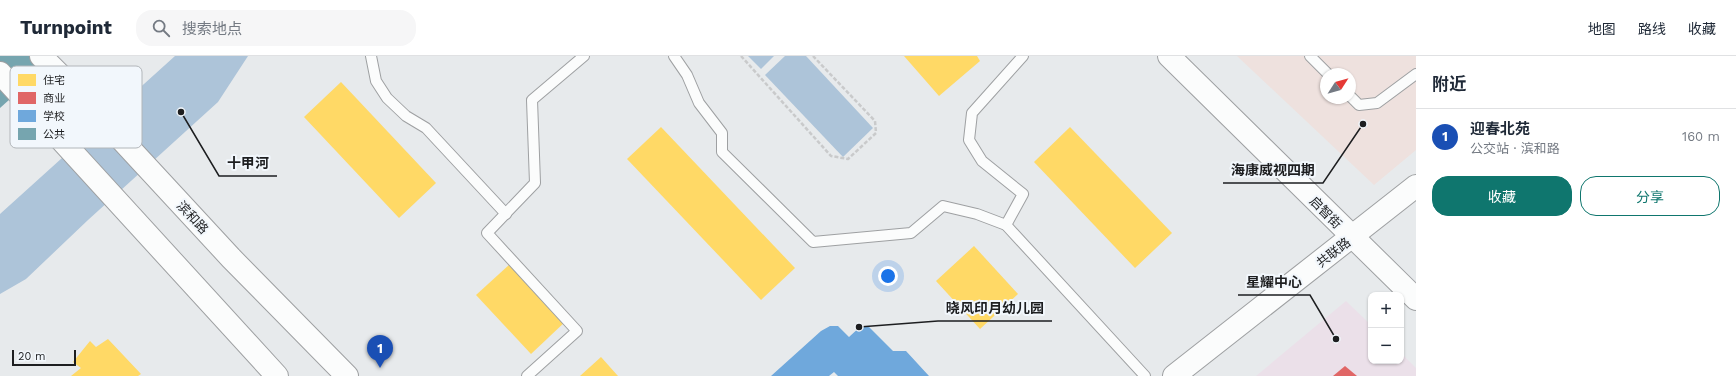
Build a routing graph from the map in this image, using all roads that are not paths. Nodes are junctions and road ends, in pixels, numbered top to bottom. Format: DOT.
graph roads {
  1 [pos="41,56"];
  2 [pos="371,56"];
  3 [pos="584,56"];
  4 [pos="674,56"];
  5 [pos="1023,56"];
  6 [pos="1169,56"];
  7 [pos="1310,56"];
  8 [pos="51,66"];
  9 [pos="1322,68"];
  10 [pos="0,73"];
  11 [pos="1416,74"];
  12 [pos="10,84"];
  13 [pos="1356,102"];
  14 [pos="67,148"];
  15 [pos="129,148"];
  16 [pos="1416,186"];
  17 [pos="506,214"];
  18 [pos="1006,225"];
  19 [pos="1352,237"];
  20 [pos="1416,299"];
  21 [pos="277,376"];
  22 [pos="347,376"];
  23 [pos="527,376"];
  24 [pos="1145,376"];
  25 [pos="1174,376"];
  1 -- 8 [label="main road, 滨和路"];
  2 -- 17 [label="lane"];
  3 -- 17 [label="lane"];
  4 -- 18 [label="lane"];
  5 -- 18 [label="lane"];
  6 -- 19 [label="main road, 启智街"];
  7 -- 9 [label="lane"];
  10 -- 12 [label="main road"];
  11 -- 13 [label="lane"];
  14 -- 21 [label="main road"];
  15 -- 22 [label="main road, 滨和路"];
  16 -- 19 [label="main road, 共联路"];
  17 -- 23 [label="lane"];
  18 -- 24 [label="lane"];
  19 -- 20 [label="main road, 启智街"];
  19 -- 25 [label="main road, 共联路"];
}
